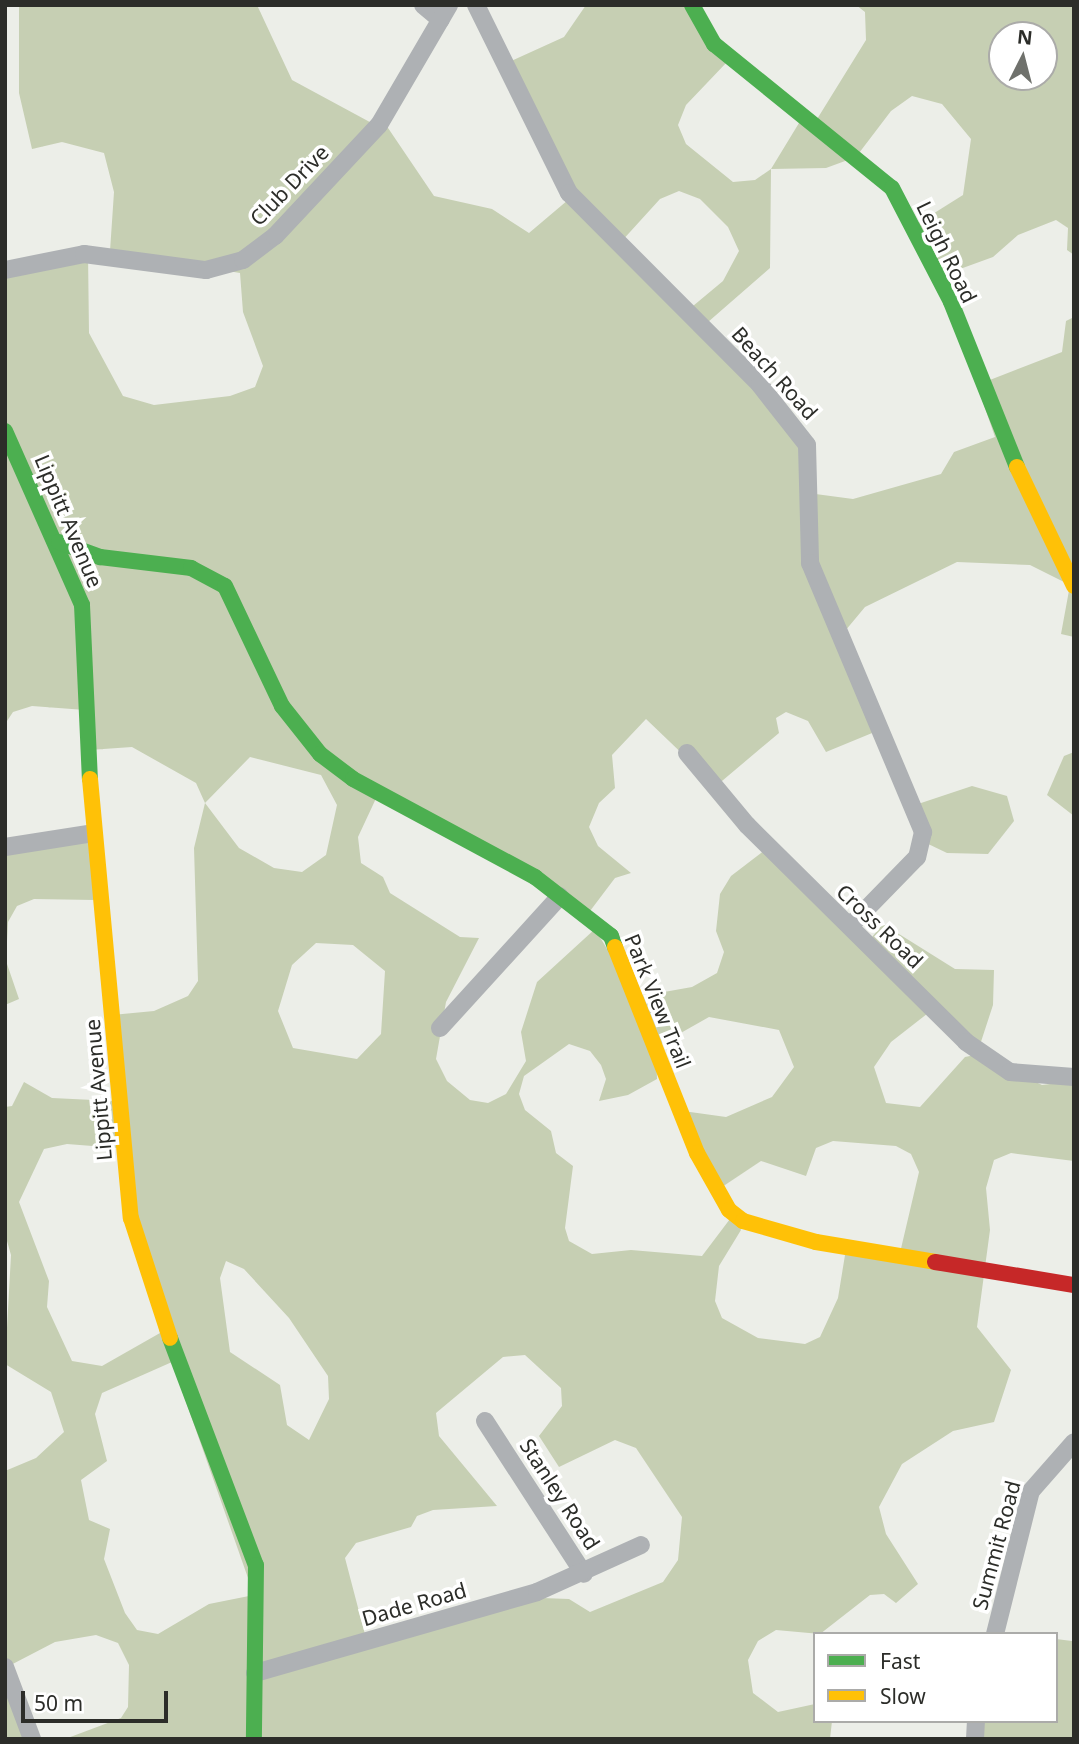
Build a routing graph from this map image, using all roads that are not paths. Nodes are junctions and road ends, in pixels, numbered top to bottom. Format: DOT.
graph roads {
  1 [pos="424,5"];
  2 [pos="476,5"];
  3 [pos="692,5"];
  4 [pos="445,13"];
  5 [pos="5,270"];
  6 [pos="5,432"];
  7 [pos="60,542"];
  8 [pos="1074,586"];
  9 [pos="687,752"];
  10 [pos="93,833"];
  11 [pos="5,847"];
  12 [pos="560,896"];
  13 [pos="850,926"];
  14 [pos="440,1028"];
  15 [pos="1074,1077"];
  16 [pos="1074,1285"];
  17 [pos="485,1421"];
  18 [pos="1074,1442"];
  19 [pos="641,1545"];
  20 [pos="584,1574"];
  21 [pos="996,1632"];
  22 [pos="5,1667"];
  23 [pos="255,1673"];
  24 [pos="32,1739"];
  25 [pos="254,1739"];
  1 -- 4 [label="street"];
  2 -- 13 [label="street, Beach Road"];
  3 -- 8 [label="street, Leigh Road"];
  4 -- 5 [label="street, Club Drive"];
  6 -- 7 [label="street, Lippitt Avenue"];
  7 -- 10 [label="street, Lippitt Avenue"];
  7 -- 12 [label="street, Park View Trail"];
  9 -- 13 [label="street, Cross Road"];
  10 -- 11 [label="street"];
  10 -- 23 [label="street, Lippitt Avenue"];
  12 -- 14 [label="street"];
  12 -- 16 [label="street, Park View Trail"];
  13 -- 15 [label="street, Cross Road"];
  17 -- 20 [label="street, Stanley Road"];
  18 -- 21 [label="street, Summit Road"];
  19 -- 20 [label="street, Stanley Road"];
  20 -- 23 [label="street, Dade Road"];
  22 -- 24 [label="street"];
  23 -- 25 [label="street, Lippitt Avenue"];
}
